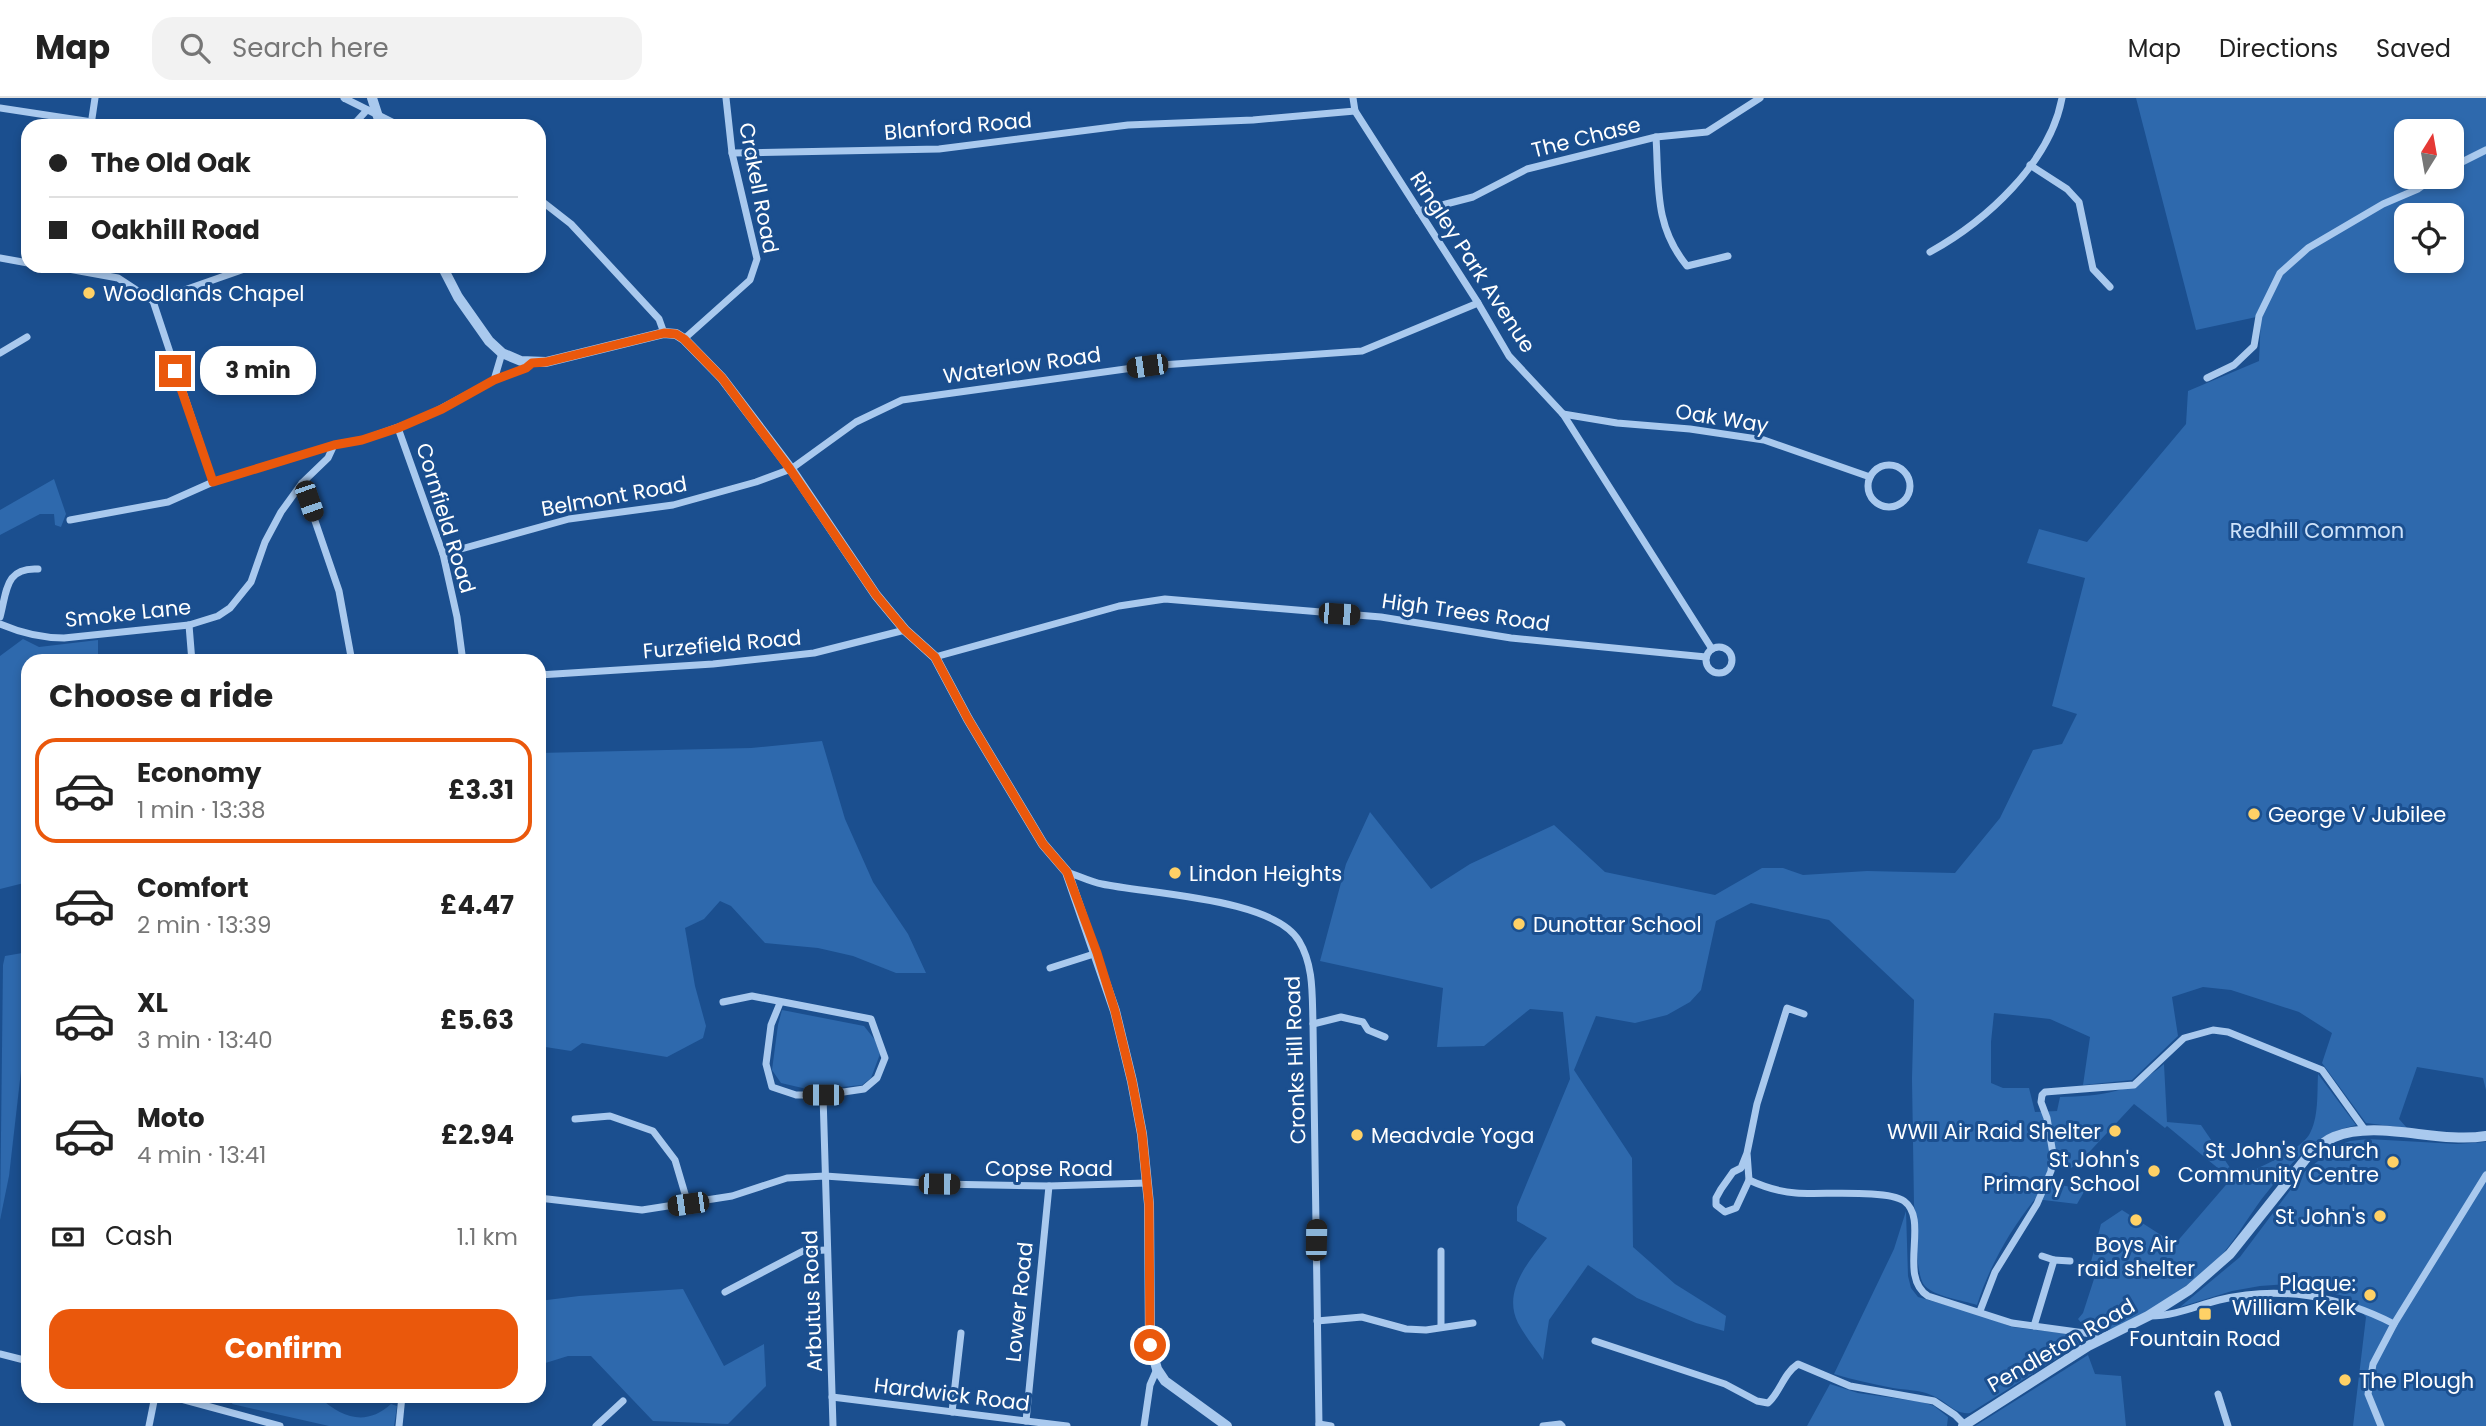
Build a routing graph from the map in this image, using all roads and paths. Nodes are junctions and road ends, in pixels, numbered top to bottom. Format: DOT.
graph roads {
  1 [pos="95,98"];
  2 [pos="344,98"];
  3 [pos="372,98"];
  4 [pos="726,98"];
  5 [pos="1353,98"];
  6 [pos="1760,98"];
  7 [pos="2062,98"];
  8 [pos="0,108"];
  9 [pos="1355,111"];
  10 [pos="375,117"];
  11 [pos="63,119"];
  12 [pos="92,119"];
  13 [pos="1656,137"];
  14 [pos="2486,150"];
  15 [pos="732,153"];
  16 [pos="2464,161"];
  17 [pos="2030,165"];
  18 [pos="2418,189"];
  19 [pos="546,204"];
  20 [pos="1419,211"];
  21 [pos="1930,252"];
  22 [pos="1728,256"];
  23 [pos="0,258"];
  24 [pos="21,261"];
  25 [pos="95,273"];
  26 [pos="233,273"];
  27 [pos="446,273"];
  28 [pos="2110,287"];
  29 [pos="153,301"];
  30 [pos="1479,303"];
  31 [pos="664,333"];
  32 [pos="27,337"];
  33 [pos="684,339"];
  34 [pos="0,353"];
  35 [pos="502,353"];
  36 [pos="532,363"];
  37 [pos="2207,378"];
  38 [pos="494,380"];
  39 [pos="1563,414"];
  40 [pos="398,428"];
  41 [pos="334,445"];
  42 [pos="790,469"];
  43 [pos="1870,477"];
  44 [pos="213,482"];
  45 [pos="302,483"];
  46 [pos="70,520"];
  47 [pos="443,554"];
  48 [pos="38,569"];
  49 [pos="0,617"];
  50 [pos="0,624"];
  51 [pos="189,625"];
  52 [pos="905,630"];
  53 [pos="1712,649"];
  54 [pos="191,654"];
  55 [pos="351,654"];
  56 [pos="462,654"];
  57 [pos="935,657"];
  58 [pos="1706,657"];
  59 [pos="546,676"];
  60 [pos="1067,872"];
  61 [pos="1097,953"];
  62 [pos="1050,968"];
  63 [pos="723,1002"];
  64 [pos="780,1003"];
  65 [pos="1779,1004"];
  66 [pos="1787,1009"];
  67 [pos="1804,1014"];
  68 [pos="1313,1024"];
  69 [pos="1385,1037"];
  70 [pos="823,1095"];
  71 [pos="576,1119"];
  72 [pos="2365,1130"];
  73 [pos="2486,1136"];
  74 [pos="1747,1153"];
  75 [pos="2486,1175"];
  76 [pos="825,1176"];
  77 [pos="1749,1180"];
  78 [pos="1147,1184"];
  79 [pos="1049,1186"];
  80 [pos="546,1199"];
  81 [pos="688,1204"];
  82 [pos="827,1250"];
  83 [pos="1441,1251"];
  84 [pos="2042,1256"];
  85 [pos="2054,1260"];
  86 [pos="2070,1261"];
  87 [pos="725,1292"];
  88 [pos="1980,1311"];
  89 [pos="2148,1316"];
  90 [pos="1317,1321"];
  91 [pos="1473,1323"];
  92 [pos="2393,1324"];
  93 [pos="2034,1326"];
  94 [pos="1441,1327"];
  95 [pos="961,1333"];
  96 [pos="2101,1339"];
  97 [pos="1595,1341"];
  98 [pos="0,1354"];
  99 [pos="21,1359"];
  100 [pos="1157,1370"];
  101 [pos="2217,1394"];
  102 [pos="832,1397"];
  103 [pos="623,1401"];
  104 [pos="154,1403"];
  105 [pos="196,1403"];
  106 [pos="402,1403"];
  107 [pos="952,1412"];
  108 [pos="1026,1421"];
  109 [pos="1319,1425"];
  110 [pos="149,1426"];
  111 [pos="281,1426"];
  112 [pos="400,1426"];
  113 [pos="596,1426"];
  114 [pos="834,1426"];
  115 [pos="1067,1426"];
  116 [pos="1144,1426"];
  117 [pos="1227,1426"];
  118 [pos="1331,1426"];
  119 [pos="1543,1426"];
  120 [pos="1562,1426"];
  121 [pos="1964,1426"];
  122 [pos="2228,1426"];
  123 [pos="2381,1426"];
  1 -- 12 [label="street"];
  2 -- 10 [label="street"];
  3 -- 10 [label="street"];
  4 -- 15 [label="street, Crakell Road"];
  5 -- 9 [label="street, Ringley Park Avenue"];
  6 -- 13 [label="street, The Chase"];
  7 -- 17 [label="street"];
  8 -- 11 [label="street"];
  9 -- 15 [label="street, Blanford Road"];
  9 -- 20 [label="street, Ringley Park Avenue"];
  13 -- 20 [label="street, The Chase"];
  13 -- 22 [label="street"];
  14 -- 16 [label="street"];
  15 -- 33 [label="street, Crakell Road"];
  17 -- 21 [label="street"];
  17 -- 28 [label="street"];
  18 -- 37 [label="street"];
  19 -- 31 [label="street"];
  20 -- 30 [label="street, Ringley Park Avenue"];
  23 -- 24 [label="street"];
  25 -- 29 [label="street"];
  26 -- 29 [label="street"];
  27 -- 35 [label="street"];
  29 -- 44 [label="street"];
  30 -- 39 [label="street, Ringley Park Avenue"];
  30 -- 42 [label="street, Waterlow Road"];
  31 -- 33 [label="street"];
  31 -- 36 [label="street"];
  32 -- 34 [label="street"];
  33 -- 42 [label="street"];
  35 -- 36 [label="street"];
  35 -- 38 [label="street"];
  36 -- 38 [label="street"];
  38 -- 40 [label="street"];
  39 -- 43 [label="street, Oak Way"];
  39 -- 53 [label="street, Ringley Park Avenue"];
  40 -- 41 [label="street"];
  40 -- 47 [label="street, Cornfield Road"];
  41 -- 44 [label="street"];
  41 -- 45 [label="street, Smoke Lane"];
  42 -- 47 [label="street, Belmont Road"];
  42 -- 52 [label="street"];
  43 -- 43 [label="street"];
  44 -- 46 [label="street"];
  45 -- 51 [label="street, Smoke Lane"];
  45 -- 55 [label="street"];
  47 -- 56 [label="street, Cornfield Road"];
  48 -- 49 [label="street"];
  50 -- 51 [label="street, Smoke Lane"];
  51 -- 54 [label="street"];
  52 -- 57 [label="street"];
  52 -- 59 [label="street, Furzefield Road"];
  53 -- 58 [label="street"];
  53 -- 58 [label="street"];
  57 -- 58 [label="street, High Trees Road"];
  57 -- 60 [label="street"];
  60 -- 61 [label="street"];
  60 -- 68 [label="street, Cronks Hill Road"];
  61 -- 62 [label="street"];
  61 -- 78 [label="street"];
  63 -- 64 [label="street"];
  64 -- 70 [label="street"];
  64 -- 70 [label="street"];
  65 -- 66 [label="street"];
  66 -- 67 [label="street"];
  66 -- 74 [label="street"];
  68 -- 69 [label="street"];
  68 -- 90 [label="street, Cronks Hill Road"];
  70 -- 76 [label="street, Arbutus Road"];
  71 -- 81 [label="street"];
  72 -- 73 [label="street, Pendleton Road"];
  72 -- 88 [label="street"];
  72 -- 89 [label="street, Pendleton Road"];
  74 -- 77 [label="street"];
  74 -- 77 [label="street"];
  75 -- 92 [label="street"];
  76 -- 79 [label="street, Copse Road"];
  76 -- 81 [label="street, Copse Road"];
  76 -- 82 [label="street, Arbutus Road"];
  77 -- 88 [label="street"];
  78 -- 79 [label="street, Copse Road"];
  78 -- 100 [label="street"];
  79 -- 108 [label="street, Lower Road"];
  80 -- 81 [label="street, Copse Road"];
  82 -- 87 [label="street"];
  82 -- 102 [label="street, Arbutus Road"];
  83 -- 94 [label="street"];
  84 -- 85 [label="street"];
  85 -- 86 [label="street"];
  85 -- 93 [label="street"];
  88 -- 93 [label="street"];
  89 -- 92 [label="street"];
  89 -- 96 [label="street, Pendleton Road"];
  90 -- 94 [label="street"];
  90 -- 109 [label="street, Cronks Hill Road"];
  91 -- 94 [label="street"];
  92 -- 123 [label="street"];
  93 -- 96 [label="street"];
  95 -- 107 [label="street"];
  96 -- 121 [label="street, Pendleton Road"];
  97 -- 121 [label="street"];
  98 -- 99 [label="street"];
  100 -- 116 [label="street"];
  100 -- 117 [label="street"];
  101 -- 122 [label="street"];
  102 -- 107 [label="street, Hardwick Road"];
  102 -- 114 [label="street, Arbutus Road"];
  103 -- 113 [label="street"];
  104 -- 110 [label="street"];
  105 -- 111 [label="street"];
  106 -- 112 [label="street"];
  107 -- 108 [label="street, Hardwick Road"];
  108 -- 115 [label="street, Hardwick Road"];
  109 -- 118 [label="street"];
  119 -- 120 [label="street"];
}
